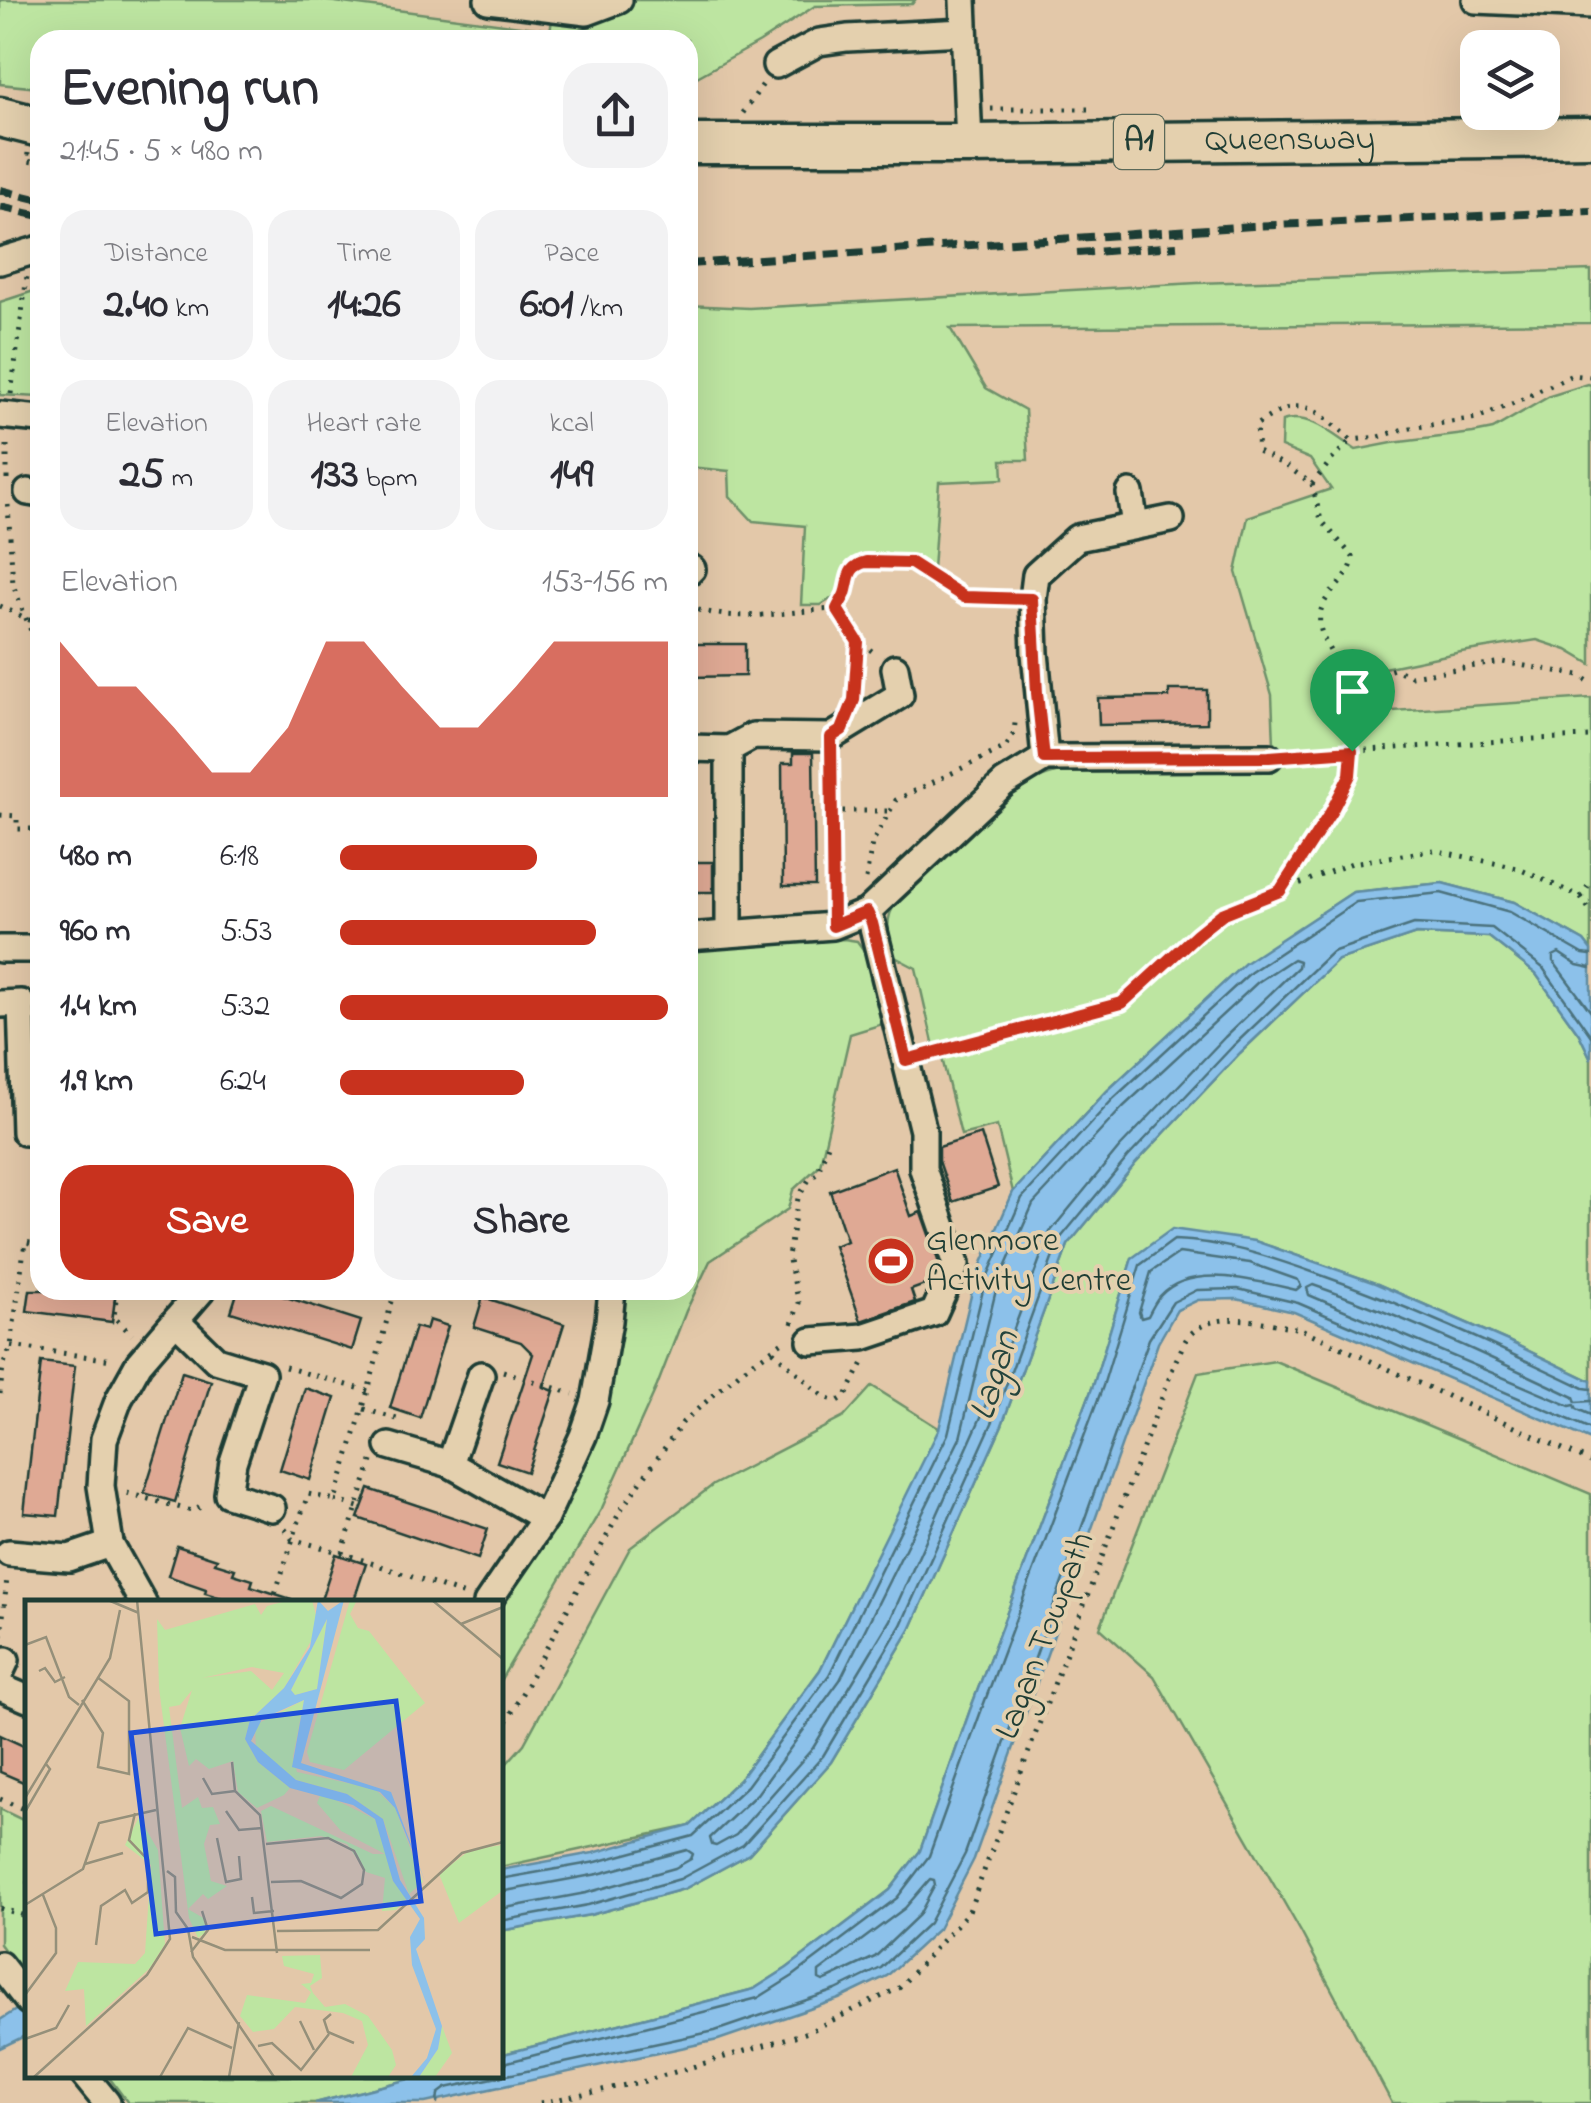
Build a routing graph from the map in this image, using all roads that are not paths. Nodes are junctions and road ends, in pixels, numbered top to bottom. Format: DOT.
graph roads {
  1 [pos="488,0"];
  2 [pos="619,0"];
  3 [pos="963,0"];
  4 [pos="1476,0"];
  5 [pos="1591,5"];
  6 [pos="964,32"];
  7 [pos="776,65"];
  8 [pos="0,117"];
  9 [pos="30,124"];
  10 [pos="1591,137"];
  11 [pos="698,144"];
  12 [pos="970,144"];
  13 [pos="30,252"];
  14 [pos="0,261"];
  15 [pos="4,416"];
  16 [pos="30,418"];
  17 [pos="1130,493"];
  18 [pos="1171,518"];
  19 [pos="1135,525"];
  20 [pos="894,668"];
  21 [pos="698,748"];
  22 [pos="729,749"];
  23 [pos="1269,757"];
  24 [pos="1044,758"];
  25 [pos="867,912"];
  26 [pos="729,933"];
  27 [pos="698,936"];
  28 [pos="0,948"];
  29 [pos="30,949"];
  30 [pos="0,1004"];
  31 [pos="30,1132"];
  32 [pos="194,1300"];
  33 [pos="611,1300"];
  34 [pos="176,1321"];
  35 [pos="811,1341"];
  36 [pos="481,1375"];
  37 [pos="388,1446"];
  38 [pos="450,1464"];
  39 [pos="272,1508"];
  40 [pos="546,1518"];
  41 [pos="110,1544"];
  42 [pos="9,1553"];
  43 [pos="140,1600"];
  44 [pos="479,1600"];
  45 [pos="0,1687"];
  46 [pos="25,1698"];
  47 [pos="0,1965"];
  48 [pos="25,1997"];
  49 [pos="87,2078"];
  50 [pos="108,2103"];
  1 -- 2 [label="street"];
  3 -- 6 [label="street"];
  4 -- 5 [label="street"];
  6 -- 7 [label="street"];
  6 -- 12 [label="street"];
  8 -- 9 [label="highway"];
  10 -- 12 [label="highway, Queensway / A1"];
  11 -- 12 [label="highway, Queensway / A1"];
  13 -- 14 [label="street"];
  15 -- 16 [label="street"];
  17 -- 19 [label="street"];
  18 -- 19 [label="street"];
  19 -- 24 [label="street"];
  20 -- 22 [label="street"];
  21 -- 22 [label="street"];
  22 -- 26 [label="street"];
  23 -- 24 [label="street"];
  24 -- 25 [label="street"];
  25 -- 26 [label="street"];
  25 -- 35 [label="street"];
  26 -- 27 [label="street"];
  28 -- 29 [label="street"];
  30 -- 31 [label="street"];
  32 -- 34 [label="street"];
  33 -- 40 [label="street"];
  34 -- 39 [label="street"];
  34 -- 41 [label="street"];
  36 -- 38 [label="street"];
  37 -- 38 [label="street"];
  38 -- 40 [label="street"];
  40 -- 44 [label="street"];
  41 -- 42 [label="street"];
  41 -- 43 [label="street"];
  45 -- 46 [label="street"];
  47 -- 48 [label="street"];
  49 -- 50 [label="street"];
}
